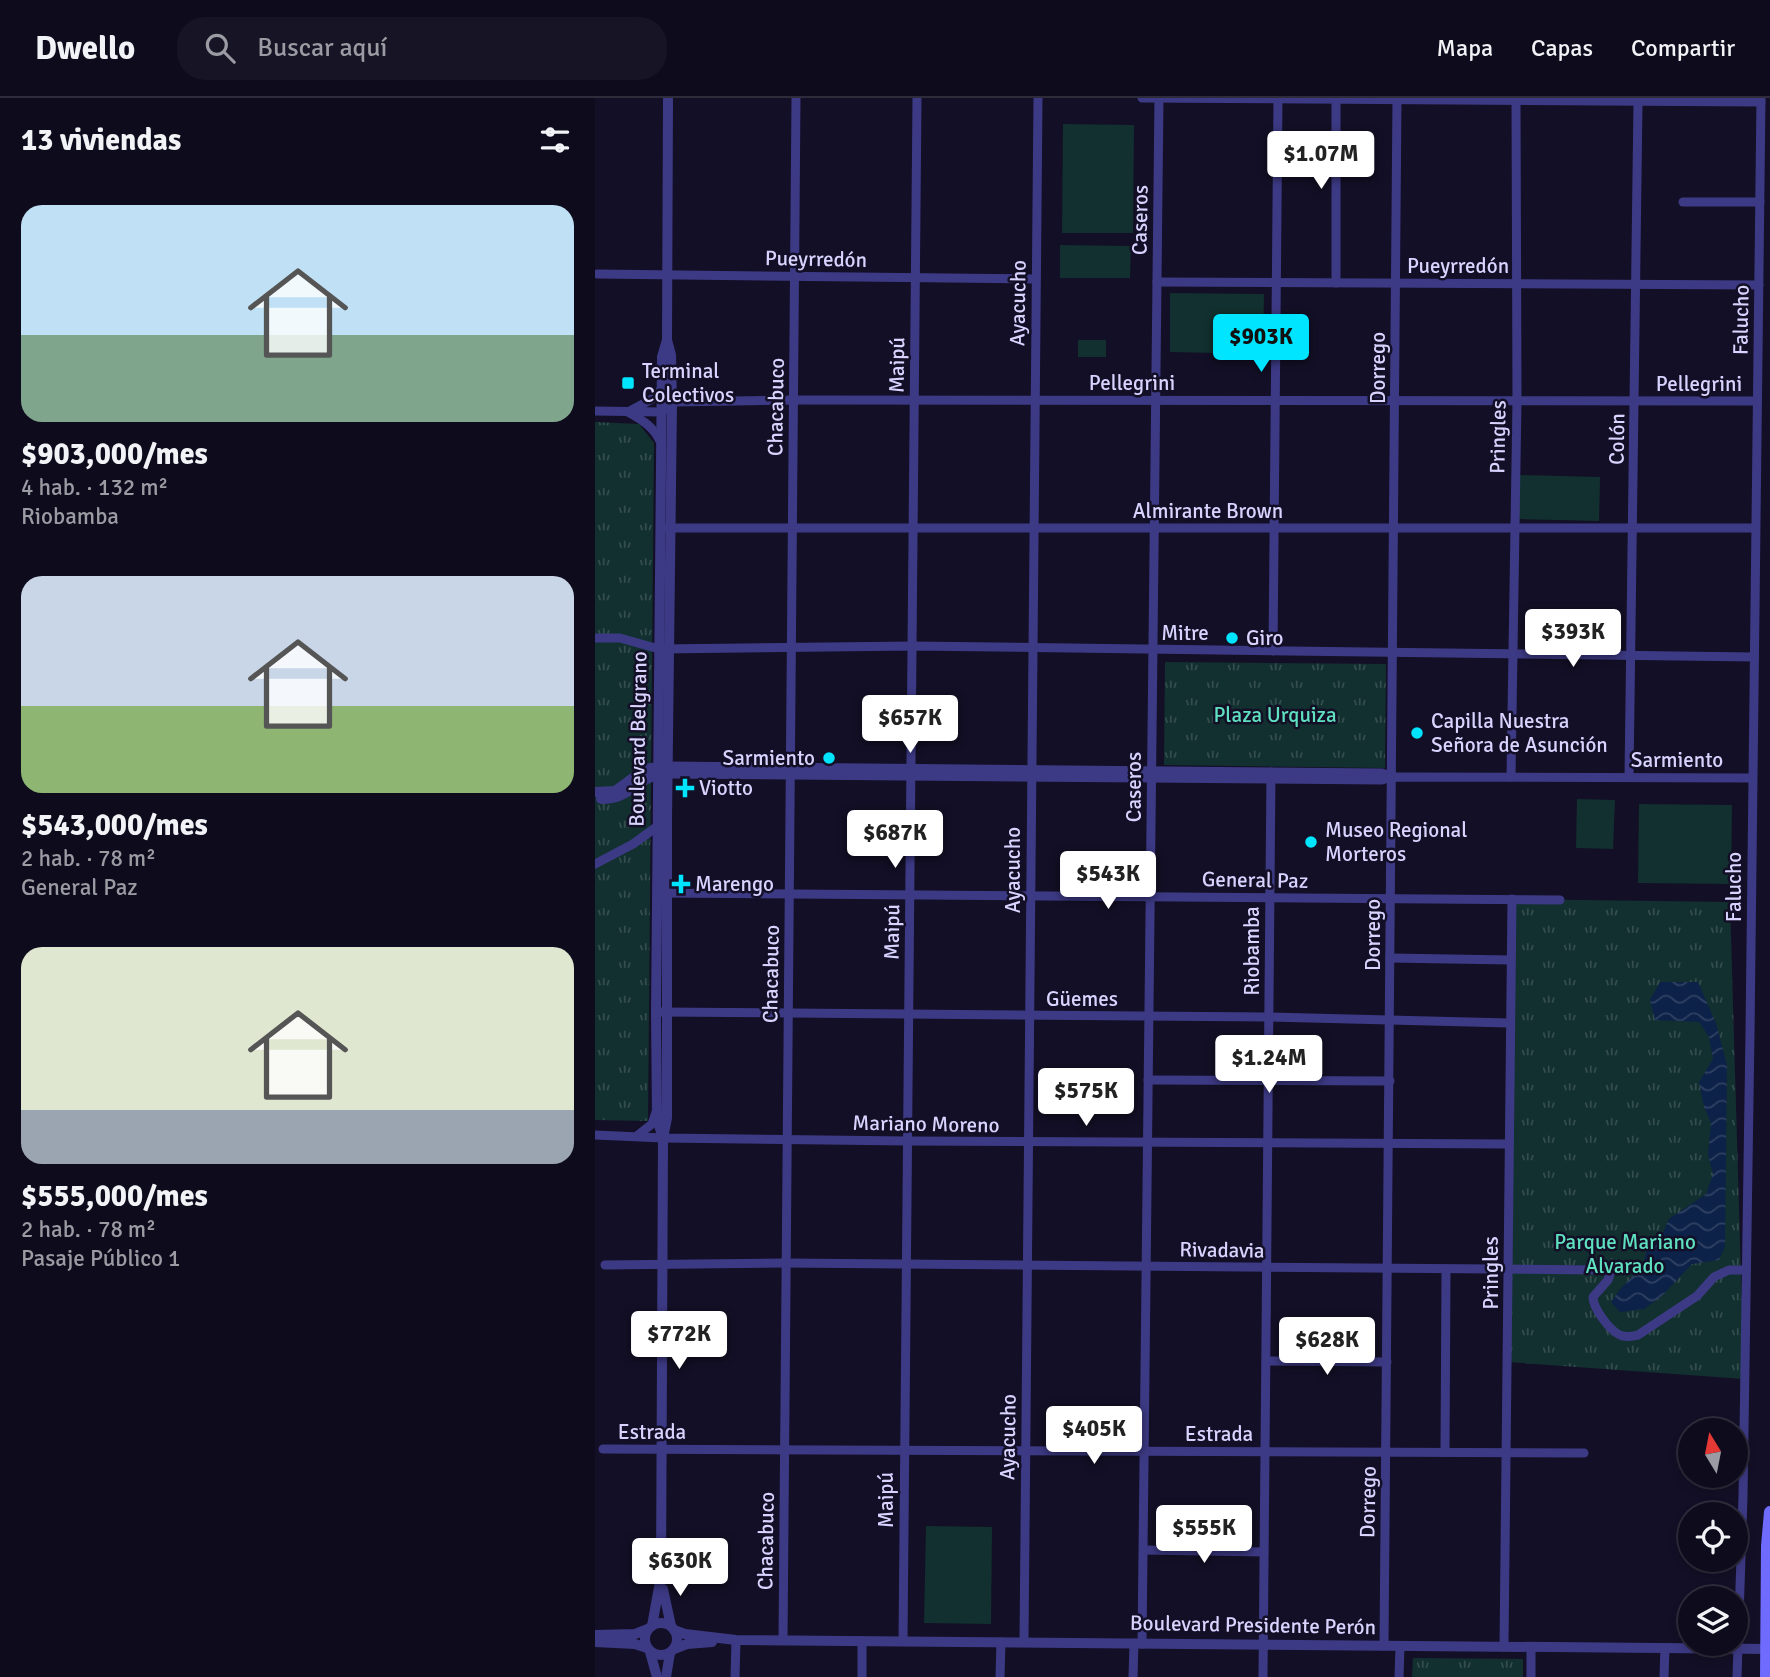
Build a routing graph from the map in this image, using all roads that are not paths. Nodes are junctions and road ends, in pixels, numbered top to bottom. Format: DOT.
graph roads {
  1 [pos="668,98"];
  2 [pos="796,98"];
  3 [pos="917,98"];
  4 [pos="1038,98"];
  5 [pos="1142,98"];
  6 [pos="1159,98"];
  7 [pos="1278,99"];
  8 [pos="1397,99"];
  9 [pos="1336,100"];
  10 [pos="1516,100"];
  11 [pos="1761,100"];
  12 [pos="1638,102"];
  13 [pos="1683,202"];
  14 [pos="1760,202"];
  15 [pos="597,274"];
  16 [pos="667,276"];
  17 [pos="795,276"];
  18 [pos="916,278"];
  19 [pos="1036,279"];
  20 [pos="1157,282"];
  21 [pos="1276,283"];
  22 [pos="1336,283"];
  23 [pos="1396,283"];
  24 [pos="1517,284"];
  25 [pos="1637,284"];
  26 [pos="1759,285"];
  27 [pos="667,340"];
  28 [pos="662,388"];
  29 [pos="794,400"];
  30 [pos="914,400"];
  31 [pos="1035,400"];
  32 [pos="1155,400"];
  33 [pos="1275,401"];
  34 [pos="1395,401"];
  35 [pos="1517,401"];
  36 [pos="1635,401"];
  37 [pos="1757,401"];
  38 [pos="672,402"];
  39 [pos="595,411"];
  40 [pos="628,411"];
  41 [pos="662,412"];
  42 [pos="661,443"];
  43 [pos="793,526"];
  44 [pos="914,527"];
  45 [pos="665,528"];
  46 [pos="1034,528"];
  47 [pos="1153,528"];
  48 [pos="1274,528"];
  49 [pos="1394,528"];
  50 [pos="1755,528"];
  51 [pos="1514,529"];
  52 [pos="1633,529"];
  53 [pos="595,638"];
  54 [pos="913,646"];
  55 [pos="792,647"];
  56 [pos="664,649"];
  57 [pos="1032,649"];
  58 [pos="1152,650"];
  59 [pos="1273,651"];
  60 [pos="1393,651"];
  61 [pos="1513,654"];
  62 [pos="1631,654"];
  63 [pos="1754,657"];
  64 [pos="663,770"];
  65 [pos="792,771"];
  66 [pos="911,773"];
  67 [pos="1031,774"];
  68 [pos="1151,775"];
  69 [pos="1271,776"];
  70 [pos="1511,776"];
  71 [pos="1392,777"];
  72 [pos="1629,777"];
  73 [pos="1752,778"];
  74 [pos="595,792"];
  75 [pos="595,799"];
  76 [pos="667,820"];
  77 [pos="657,827"];
  78 [pos="595,864"];
  79 [pos="662,893"];
  80 [pos="790,894"];
  81 [pos="910,895"];
  82 [pos="1030,895"];
  83 [pos="1150,896"];
  84 [pos="1270,898"];
  85 [pos="1391,899"];
  86 [pos="1512,900"];
  87 [pos="1560,900"];
  88 [pos="1390,958"];
  89 [pos="1511,960"];
  90 [pos="661,1012"];
  91 [pos="788,1013"];
  92 [pos="908,1014"];
  93 [pos="1029,1016"];
  94 [pos="1149,1016"];
  95 [pos="1269,1017"];
  96 [pos="1390,1019"];
  97 [pos="1509,1023"];
  98 [pos="1148,1080"];
  99 [pos="1269,1080"];
  100 [pos="1389,1081"];
  101 [pos="657,1109"];
  102 [pos="595,1135"];
  103 [pos="636,1136"];
  104 [pos="663,1138"];
  105 [pos="787,1140"];
  106 [pos="907,1141"];
  107 [pos="1028,1142"];
  108 [pos="1148,1143"];
  109 [pos="1268,1144"];
  110 [pos="1509,1144"];
  111 [pos="1389,1145"];
  112 [pos="786,1263"];
  113 [pos="664,1264"];
  114 [pos="906,1264"];
  115 [pos="605,1265"];
  116 [pos="1027,1265"];
  117 [pos="1147,1266"];
  118 [pos="1267,1268"];
  119 [pos="1388,1269"];
  120 [pos="1446,1270"];
  121 [pos="1508,1270"];
  122 [pos="1746,1270"];
  123 [pos="1266,1361"];
  124 [pos="1387,1362"];
  125 [pos="663,1449"];
  126 [pos="784,1449"];
  127 [pos="603,1450"];
  128 [pos="904,1450"];
  129 [pos="1025,1450"];
  130 [pos="1266,1451"];
  131 [pos="1387,1451"];
  132 [pos="1146,1452"];
  133 [pos="1445,1452"];
  134 [pos="1507,1452"];
  135 [pos="1584,1453"];
  136 [pos="1770,1512"];
  137 [pos="1144,1550"];
  138 [pos="1264,1552"];
  139 [pos="661,1576"];
  140 [pos="1739,1586"];
  141 [pos="650,1627"];
  142 [pos="672,1628"];
  143 [pos="595,1635"];
  144 [pos="736,1640"];
  145 [pos="783,1640"];
  146 [pos="862,1641"];
  147 [pos="903,1641"];
  148 [pos="1000,1642"];
  149 [pos="1024,1642"];
  150 [pos="595,1643"];
  151 [pos="1138,1644"];
  152 [pos="1263,1645"];
  153 [pos="1384,1646"];
  154 [pos="1400,1646"];
  155 [pos="1504,1647"];
  156 [pos="1531,1647"];
  157 [pos="1665,1648"];
  158 [pos="1678,1648"];
  159 [pos="1748,1649"];
  160 [pos="649,1650"];
  161 [pos="1768,1650"];
  162 [pos="672,1651"];
  163 [pos="1737,1656"];
  164 [pos="657,1677"];
  165 [pos="666,1677"];
  166 [pos="735,1677"];
  167 [pos="862,1677"];
  168 [pos="1000,1677"];
  169 [pos="1133,1677"];
  170 [pos="1263,1677"];
  171 [pos="1399,1677"];
  172 [pos="1531,1677"];
  173 [pos="1664,1677"];
  174 [pos="1737,1677"];
  175 [pos="1766,1677"];
  1 -- 16 [label="street, Boulevard Belgrano"];
  2 -- 17 [label="street, Chacabuco"];
  3 -- 18 [label="street, Maipú"];
  4 -- 19 [label="street, Ayacucho"];
  5 -- 6 [label="street"];
  6 -- 7 [label="street"];
  6 -- 20 [label="street, Caseros"];
  7 -- 9 [label="street"];
  7 -- 21 [label="street"];
  8 -- 9 [label="street"];
  8 -- 10 [label="street"];
  8 -- 23 [label="street, Dorrego"];
  9 -- 22 [label="street"];
  10 -- 12 [label="street"];
  10 -- 24 [label="street, Pringles"];
  11 -- 12 [label="street"];
  11 -- 14 [label="street, Falucho"];
  12 -- 25 [label="street, Colón"];
  13 -- 14 [label="street"];
  14 -- 26 [label="street, Falucho"];
  15 -- 16 [label="street, Pueyrredón"];
  16 -- 17 [label="street, Pueyrredón"];
  16 -- 27 [label="street, Boulevard Belgrano"];
  17 -- 18 [label="street, Pueyrredón"];
  17 -- 29 [label="street, Chacabuco"];
  18 -- 19 [label="street, Pueyrredón"];
  18 -- 30 [label="street, Maipú"];
  19 -- 31 [label="street, Ayacucho"];
  20 -- 21 [label="street, Pueyrredón"];
  20 -- 32 [label="street, Caseros"];
  21 -- 22 [label="street, Pueyrredón"];
  21 -- 33 [label="street"];
  22 -- 23 [label="street, Pueyrredón"];
  23 -- 24 [label="street, Pueyrredón"];
  23 -- 34 [label="street, Dorrego"];
  24 -- 25 [label="street, Pueyrredón"];
  24 -- 35 [label="street, Pringles"];
  25 -- 26 [label="street, Pueyrredón"];
  25 -- 36 [label="street, Colón"];
  26 -- 37 [label="street, Falucho"];
  27 -- 28 [label="street, Boulevard Belgrano"];
  27 -- 38 [label="street, Boulevard Belgrano"];
  28 -- 40 [label="street"];
  28 -- 41 [label="street, Boulevard Belgrano"];
  29 -- 30 [label="street, Pellegrini"];
  29 -- 38 [label="street, Pellegrini"];
  29 -- 43 [label="street, Chacabuco"];
  30 -- 31 [label="street, Pellegrini"];
  30 -- 44 [label="street, Maipú"];
  31 -- 32 [label="street, Pellegrini"];
  31 -- 46 [label="street, Ayacucho"];
  32 -- 33 [label="street, Pellegrini"];
  32 -- 47 [label="street, Caseros"];
  33 -- 34 [label="street, Pellegrini"];
  33 -- 48 [label="street"];
  34 -- 35 [label="street, Pellegrini"];
  34 -- 49 [label="street, Dorrego"];
  35 -- 36 [label="street, Pellegrini"];
  35 -- 51 [label="street, Pringles"];
  36 -- 37 [label="street, Pellegrini"];
  36 -- 52 [label="street, Colón"];
  37 -- 50 [label="street, Falucho"];
  38 -- 41 [label="street"];
  38 -- 45 [label="street, Boulevard Belgrano"];
  39 -- 40 [label="street"];
  40 -- 41 [label="street"];
  40 -- 42 [label="street"];
  41 -- 42 [label="street, Boulevard Belgrano"];
  42 -- 45 [label="street, Boulevard Belgrano"];
  43 -- 44 [label="street, Almirante Brown"];
  43 -- 45 [label="street, Almirante Brown"];
  43 -- 55 [label="street, Chacabuco"];
  44 -- 46 [label="street, Almirante Brown"];
  44 -- 54 [label="street, Maipú"];
  45 -- 56 [label="street, Boulevard Belgrano"];
  46 -- 47 [label="street, Almirante Brown"];
  46 -- 57 [label="street, Ayacucho"];
  47 -- 48 [label="street, Almirante Brown"];
  47 -- 58 [label="street, Caseros"];
  48 -- 49 [label="street, Almirante Brown"];
  48 -- 59 [label="street"];
  49 -- 51 [label="street, Almirante Brown"];
  49 -- 60 [label="street, Dorrego"];
  50 -- 52 [label="street, Almirante Brown"];
  50 -- 63 [label="street, Falucho"];
  51 -- 52 [label="street, Almirante Brown"];
  51 -- 61 [label="street, Pringles"];
  52 -- 62 [label="street, Colón"];
  53 -- 56 [label="street, Mitre"];
  54 -- 55 [label="street, Mitre"];
  54 -- 57 [label="street, Mitre"];
  54 -- 66 [label="street, Maipú"];
  55 -- 56 [label="street, Mitre"];
  55 -- 65 [label="street, Chacabuco"];
  56 -- 64 [label="street, Boulevard Belgrano"];
  57 -- 58 [label="street, Mitre"];
  57 -- 67 [label="street, Ayacucho"];
  58 -- 59 [label="street, Mitre"];
  58 -- 68 [label="street, Caseros"];
  59 -- 60 [label="street, Mitre"];
  60 -- 61 [label="street, Mitre"];
  60 -- 71 [label="street, Dorrego"];
  61 -- 62 [label="street, Mitre"];
  61 -- 70 [label="street, Pringles"];
  62 -- 63 [label="street, Mitre"];
  62 -- 72 [label="street, Colón"];
  63 -- 73 [label="street, Falucho"];
  64 -- 65 [label="street, Sarmiento"];
  64 -- 74 [label="street"];
  64 -- 75 [label="street"];
  64 -- 76 [label="street, Boulevard Belgrano"];
  64 -- 77 [label="street, Boulevard Belgrano"];
  65 -- 66 [label="street, Sarmiento"];
  65 -- 80 [label="street, Chacabuco"];
  66 -- 67 [label="street, Sarmiento"];
  66 -- 81 [label="street, Maipú"];
  67 -- 68 [label="street, Sarmiento"];
  67 -- 82 [label="street, Ayacucho"];
  68 -- 69 [label="street, Sarmiento"];
  68 -- 83 [label="street, Caseros"];
  69 -- 71 [label="street, Sarmiento"];
  69 -- 84 [label="street, Riobamba"];
  70 -- 71 [label="street, Sarmiento"];
  70 -- 72 [label="street, Sarmiento"];
  71 -- 85 [label="street, Dorrego"];
  72 -- 73 [label="street, Sarmiento"];
  73 -- 122 [label="street, Falucho"];
  76 -- 77 [label="street"];
  76 -- 79 [label="street, Boulevard Belgrano"];
  77 -- 78 [label="street"];
  77 -- 79 [label="street, Boulevard Belgrano"];
  79 -- 80 [label="street, General Paz"];
  79 -- 90 [label="street, Boulevard Belgrano"];
  80 -- 81 [label="street, General Paz"];
  80 -- 91 [label="street, Chacabuco"];
  81 -- 82 [label="street, General Paz"];
  81 -- 92 [label="street, Maipú"];
  82 -- 83 [label="street, General Paz"];
  82 -- 93 [label="street, Ayacucho"];
  83 -- 84 [label="street, General Paz"];
  83 -- 94 [label="street, Caseros"];
  84 -- 85 [label="street, General Paz"];
  84 -- 95 [label="street, Riobamba"];
  85 -- 86 [label="street, General Paz"];
  85 -- 88 [label="street, Dorrego"];
  86 -- 87 [label="street, General Paz"];
  86 -- 89 [label="street, Pringles"];
  88 -- 89 [label="street"];
  88 -- 96 [label="street, Dorrego"];
  89 -- 97 [label="street, Pringles"];
  90 -- 91 [label="street, Güemes"];
  90 -- 101 [label="street, Boulevard Belgrano"];
  90 -- 104 [label="street, Boulevard Belgrano"];
  91 -- 92 [label="street, Güemes"];
  91 -- 105 [label="street, Chacabuco"];
  92 -- 93 [label="street, Güemes"];
  92 -- 106 [label="street, Maipú"];
  93 -- 94 [label="street, Güemes"];
  93 -- 107 [label="street, Ayacucho"];
  94 -- 95 [label="street, Güemes"];
  94 -- 98 [label="street, Caseros"];
  95 -- 96 [label="street, Güemes"];
  95 -- 99 [label="street, Riobamba"];
  96 -- 97 [label="street, Güemes"];
  96 -- 100 [label="street, Dorrego"];
  97 -- 110 [label="street, Pringles"];
  98 -- 99 [label="street"];
  98 -- 108 [label="street, Caseros"];
  99 -- 100 [label="street"];
  99 -- 109 [label="street, Riobamba"];
  100 -- 111 [label="street, Dorrego"];
  101 -- 103 [label="street"];
  101 -- 104 [label="street, Boulevard Belgrano"];
  102 -- 103 [label="street, Mariano Moreno"];
  103 -- 104 [label="street, Mariano Moreno"];
  104 -- 105 [label="street, Mariano Moreno"];
  104 -- 113 [label="street, Boulevard Belgrano"];
  105 -- 106 [label="street, Mariano Moreno"];
  105 -- 112 [label="street, Chacabuco"];
  106 -- 107 [label="street, Mariano Moreno"];
  106 -- 114 [label="street, Maipú"];
  107 -- 108 [label="street, Mariano Moreno"];
  107 -- 116 [label="street, Ayacucho"];
  108 -- 109 [label="street, Mariano Moreno"];
  108 -- 117 [label="street, Caseros"];
  109 -- 111 [label="street, Mariano Moreno"];
  109 -- 118 [label="street, Riobamba"];
  110 -- 111 [label="street, Mariano Moreno"];
  110 -- 121 [label="street, Pringles"];
  111 -- 119 [label="street, Dorrego"];
  112 -- 113 [label="street, Rivadavia"];
  112 -- 114 [label="street, Rivadavia"];
  112 -- 126 [label="street, Chacabuco"];
  113 -- 115 [label="street, Rivadavia"];
  113 -- 125 [label="street, Boulevard Belgrano"];
  114 -- 116 [label="street, Rivadavia"];
  114 -- 128 [label="street, Maipú"];
  116 -- 117 [label="street, Rivadavia"];
  116 -- 129 [label="street, Ayacucho"];
  117 -- 118 [label="street, Rivadavia"];
  117 -- 132 [label="street, Caseros"];
  118 -- 119 [label="street, Rivadavia"];
  118 -- 123 [label="street, Riobamba"];
  119 -- 120 [label="street, Rivadavia"];
  119 -- 124 [label="street, Dorrego"];
  120 -- 121 [label="street, Rivadavia"];
  120 -- 133 [label="street"];
  121 -- 122 [label="street, Rivadavia"];
  121 -- 134 [label="street, Pringles"];
  122 -- 140 [label="street, Falucho"];
  123 -- 124 [label="street"];
  123 -- 130 [label="street, Riobamba"];
  124 -- 131 [label="street, Dorrego"];
  125 -- 126 [label="street, Estrada"];
  125 -- 127 [label="street, Estrada"];
  125 -- 139 [label="street, Boulevard Belgrano"];
  126 -- 128 [label="street, Estrada"];
  126 -- 145 [label="street, Chacabuco"];
  128 -- 129 [label="street, Estrada"];
  128 -- 147 [label="street, Maipú"];
  129 -- 132 [label="street, Estrada"];
  129 -- 149 [label="street, Ayacucho"];
  130 -- 131 [label="street, Estrada"];
  130 -- 132 [label="street, Estrada"];
  130 -- 138 [label="street, Riobamba"];
  131 -- 133 [label="street, Estrada"];
  131 -- 153 [label="street, Dorrego"];
  132 -- 137 [label="street, Caseros"];
  133 -- 134 [label="street, Estrada"];
  134 -- 135 [label="street, Estrada"];
  134 -- 155 [label="street, Pringles"];
  136 -- 161 [label="main road"];
  137 -- 138 [label="street"];
  137 -- 151 [label="street, Caseros"];
  138 -- 152 [label="street, Riobamba"];
  139 -- 141 [label="street, Boulevard Belgrano"];
  139 -- 142 [label="street, Boulevard Belgrano"];
  141 -- 142 [label="street, Boulevard Presidente Perón"];
  141 -- 143 [label="street, Boulevard Presidente Perón"];
  141 -- 160 [label="street"];
  142 -- 144 [label="street, Boulevard Presidente Perón"];
  142 -- 162 [label="street"];
  144 -- 145 [label="street, Boulevard Presidente Perón"];
  144 -- 162 [label="street, Boulevard Presidente Perón"];
  144 -- 166 [label="street"];
  145 -- 146 [label="street, Boulevard Presidente Perón"];
  146 -- 147 [label="street, Boulevard Presidente Perón"];
  146 -- 167 [label="street"];
  147 -- 148 [label="street, Boulevard Presidente Perón"];
  148 -- 149 [label="street, Boulevard Presidente Perón"];
  148 -- 168 [label="street"];
  149 -- 151 [label="street, Boulevard Presidente Perón"];
  150 -- 160 [label="street, Boulevard Presidente Perón"];
  151 -- 152 [label="street, Boulevard Presidente Perón"];
  151 -- 169 [label="street, Caseros"];
  152 -- 153 [label="street, Boulevard Presidente Perón"];
  152 -- 170 [label="street, Riobamba"];
  153 -- 154 [label="street, Boulevard Presidente Perón"];
  154 -- 155 [label="street, Boulevard Presidente Perón"];
  154 -- 171 [label="street"];
  155 -- 156 [label="street, Boulevard Presidente Perón"];
  156 -- 157 [label="street, Boulevard Presidente Perón"];
  156 -- 172 [label="street"];
  157 -- 158 [label="street, Boulevard Presidente Perón"];
  157 -- 173 [label="street"];
  159 -- 161 [label="street, Boulevard Presidente Perón"];
  160 -- 162 [label="street, Boulevard Presidente Perón"];
  160 -- 164 [label="street"];
  161 -- 175 [label="main road"];
  162 -- 165 [label="street"];
  163 -- 174 [label="street, Falucho"];
}
